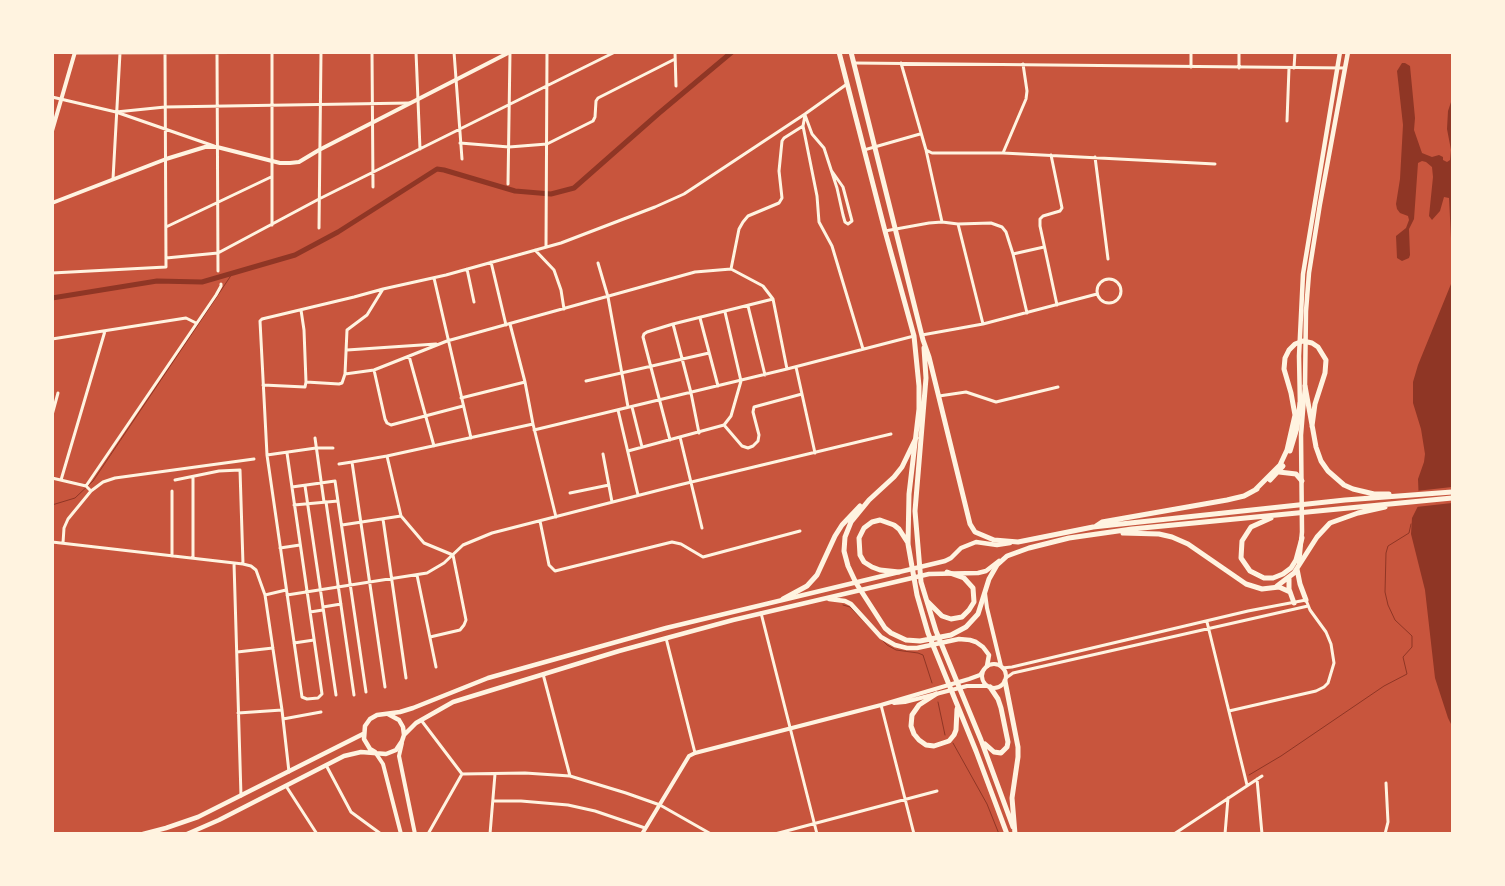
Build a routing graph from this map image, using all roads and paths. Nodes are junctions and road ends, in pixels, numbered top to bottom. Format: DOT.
graph roads {
  1 [pos="397,52"];
  2 [pos="416,52"];
  3 [pos="454,52"];
  4 [pos="510,52"];
  5 [pos="547,52"];
  6 [pos="615,52"];
  7 [pos="675,52"];
  8 [pos="839,52"];
  9 [pos="851,52"];
  10 [pos="1192,52"];
  11 [pos="1239,52"];
  12 [pos="1295,52"];
  13 [pos="1340,52"];
  14 [pos="1348,52"];
  15 [pos="74,53"];
  16 [pos="165,53"];
  17 [pos="217,53"];
  18 [pos="272,53"];
  19 [pos="321,53"];
  20 [pos="372,53"];
  21 [pos="120,54"];
  22 [pos="675,59"];
  23 [pos="853,63"];
  24 [pos="901,63"];
  25 [pos="1023,64"];
  26 [pos="1191,67"];
  27 [pos="1239,68"];
  28 [pos="1289,68"];
  29 [pos="1294,68"];
  30 [pos="1337,68"];
  31 [pos="1346,68"];
  32 [pos="455,80"];
  33 [pos="847,84"];
  34 [pos="547,86"];
  35 [pos="676,86"];
  36 [pos="52,98"];
  37 [pos="61,100"];
  38 [pos="418,100"];
  39 [pos="413,103"];
  40 [pos="320,104"];
  41 [pos="372,104"];
  42 [pos="272,105"];
  43 [pos="510,105"];
  44 [pos="165,106"];
  45 [pos="217,106"];
  46 [pos="116,112"];
  47 [pos="805,114"];
  48 [pos="1287,121"];
  49 [pos="372,123"];
  50 [pos="803,126"];
  51 [pos="166,130"];
  52 [pos="459,130"];
  53 [pos="52,131"];
  54 [pos="920,134"];
  55 [pos="460,143"];
  56 [pos="546,144"];
  57 [pos="217,147"];
  58 [pos="509,147"];
  59 [pos="874,148"];
  60 [pos="420,149"];
  61 [pos="320,150"];
  62 [pos="864,150"];
  63 [pos="926,150"];
  64 [pos="1003,153"];
  65 [pos="1051,155"];
  66 [pos="1095,157"];
  67 [pos="166,159"];
  68 [pos="462,159"];
  69 [pos="271,160"];
  70 [pos="1215,164"];
  71 [pos="831,170"];
  72 [pos="372,172"];
  73 [pos="271,177"];
  74 [pos="113,179"];
  75 [pos="508,184"];
  76 [pos="373,187"];
  77 [pos="319,199"];
  78 [pos="217,202"];
  79 [pos="52,203"];
  80 [pos="942,222"];
  81 [pos="958,224"];
  82 [pos="272,225"];
  83 [pos="166,227"];
  84 [pos="319,228"];
  85 [pos="895,230"];
  86 [pos="885,231"];
  87 [pos="546,246"];
  88 [pos="1044,247"];
  89 [pos="535,250"];
  90 [pos="218,253"];
  91 [pos="1013,254"];
  92 [pos="166,258"];
  93 [pos="1108,259"];
  94 [pos="491,262"];
  95 [pos="598,263"];
  96 [pos="467,269"];
  97 [pos="731,269"];
  98 [pos="218,271"];
  99 [pos="52,273"];
  100 [pos="434,278"];
  101 [pos="221,284"];
  102 [pos="383,289"];
  103 [pos="1097,294"];
  104 [pos="608,297"];
  105 [pos="772,299"];
  106 [pos="474,302"];
  107 [pos="1057,305"];
  108 [pos="748,306"];
  109 [pos="564,309"];
  110 [pos="301,310"];
  111 [pos="725,312"];
  112 [pos="1027,313"];
  113 [pos="700,318"];
  114 [pos="196,323"];
  115 [pos="508,324"];
  116 [pos="673,324"];
  117 [pos="982,324"];
  118 [pos="104,331"];
  119 [pos="914,336"];
  120 [pos="923,338"];
  121 [pos="52,339"];
  122 [pos="447,342"];
  123 [pos="439,344"];
  124 [pos="863,349"];
  125 [pos="346,350"];
  126 [pos="709,353"];
  127 [pos="409,356"];
  128 [pos="681,360"];
  129 [pos="651,367"];
  130 [pos="796,367"];
  131 [pos="787,369"];
  132 [pos="374,370"];
  133 [pos="345,374"];
  134 [pos="622,374"];
  135 [pos="765,375"];
  136 [pos="741,380"];
  137 [pos="586,381"];
  138 [pos="306,382"];
  139 [pos="525,382"];
  140 [pos="263,385"];
  141 [pos="718,386"];
  142 [pos="1305,386"];
  143 [pos="1058,387"];
  144 [pos="58,393"];
  145 [pos="691,393"];
  146 [pos="802,394"];
  147 [pos="938,396"];
  148 [pos="461,398"];
  149 [pos="660,400"];
  150 [pos="1300,403"];
  151 [pos="463,406"];
  152 [pos="630,407"];
  153 [pos="54,408"];
  154 [pos="618,410"];
  155 [pos="52,415"];
  156 [pos="426,415"];
  157 [pos="533,424"];
  158 [pos="724,425"];
  159 [pos="1302,425"];
  160 [pos="1312,426"];
  161 [pos="534,430"];
  162 [pos="699,433"];
  163 [pos="891,434"];
  164 [pos="315,438"];
  165 [pos="471,438"];
  166 [pos="680,438"];
  167 [pos="916,438"];
  168 [pos="670,440"];
  169 [pos="434,446"];
  170 [pos="642,447"];
  171 [pos="316,448"];
  172 [pos="332,448"];
  173 [pos="628,451"];
  174 [pos="286,453"];
  175 [pos="815,453"];
  176 [pos="603,454"];
  177 [pos="267,455"];
  178 [pos="387,456"];
  179 [pos="254,459"];
  180 [pos="352,462"];
  181 [pos="339,464"];
  182 [pos="1279,472"];
  183 [pos="193,477"];
  184 [pos="52,478"];
  185 [pos="61,480"];
  186 [pos="175,480"];
  187 [pos="1302,481"];
  188 [pos="690,482"];
  189 [pos="321,483"];
  190 [pos="305,485"];
  191 [pos="86,486"];
  192 [pos="609,486"];
  193 [pos="292,487"];
  194 [pos="1255,490"];
  195 [pos="91,491"];
  196 [pos="172,491"];
  197 [pos="1452,492"];
  198 [pos="570,493"];
  199 [pos="638,495"];
  200 [pos="1407,496"];
  201 [pos="1415,498"];
  202 [pos="1452,498"];
  203 [pos="869,500"];
  204 [pos="338,501"];
  205 [pos="325,502"];
  206 [pos="612,502"];
  207 [pos="1404,502"];
  208 [pos="308,504"];
  209 [pos="294,505"];
  210 [pos="1284,514"];
  211 [pos="401,516"];
  212 [pos="556,517"];
  213 [pos="383,519"];
  214 [pos="540,521"];
  215 [pos="361,522"];
  216 [pos="342,525"];
  217 [pos="1093,527"];
  218 [pos="702,528"];
  219 [pos="800,531"];
  220 [pos="1102,534"];
  221 [pos="1302,538"];
  222 [pos="52,542"];
  223 [pos="1018,542"];
  224 [pos="63,543"];
  225 [pos="908,544"];
  226 [pos="300,545"];
  227 [pos="280,548"];
  228 [pos="453,555"];
  229 [pos="172,556"];
  230 [pos="1007,556"];
  231 [pos="193,558"];
  232 [pos="234,563"];
  233 [pos="243,564"];
  234 [pos="1297,570"];
  235 [pos="899,572"];
  236 [pos="948,572"];
  237 [pos="418,575"];
  238 [pos="392,579"];
  239 [pos="1289,579"];
  240 [pos="370,582"];
  241 [pos="350,585"];
  242 [pos="338,587"];
  243 [pos="1274,587"];
  244 [pos="986,588"];
  245 [pos="320,590"];
  246 [pos="287,592"];
  247 [pos="307,592"];
  248 [pos="1290,592"];
  249 [pos="265,595"];
  250 [pos="925,596"];
  251 [pos="783,599"];
  252 [pos="820,599"];
  253 [pos="1307,603"];
  254 [pos="341,604"];
  255 [pos="1295,605"];
  256 [pos="323,608"];
  257 [pos="310,612"];
  258 [pos="761,614"];
  259 [pos="1207,622"];
  260 [pos="1209,630"];
  261 [pos="430,637"];
  262 [pos="666,638"];
  263 [pos="314,640"];
  264 [pos="294,643"];
  265 [pos="273,648"];
  266 [pos="236,652"];
  267 [pos="436,667"];
  268 [pos="1002,667"];
  269 [pos="986,668"];
  270 [pos="543,674"];
  271 [pos="406,678"];
  272 [pos="1005,680"];
  273 [pos="385,687"];
  274 [pos="989,687"];
  275 [pos="366,692"];
  276 [pos="936,694"];
  277 [pos="336,695"];
  278 [pos="354,695"];
  279 [pos="887,703"];
  280 [pos="957,703"];
  281 [pos="880,705"];
  282 [pos="282,710"];
  283 [pos="1229,711"];
  284 [pos="321,712"];
  285 [pos="238,713"];
  286 [pos="384,714"];
  287 [pos="283,719"];
  288 [pos="421,720"];
  289 [pos="790,728"];
  290 [pos="363,734"];
  291 [pos="404,735"];
  292 [pos="981,740"];
  293 [pos="402,741"];
  294 [pos="375,752"];
  295 [pos="695,753"];
  296 [pos="326,765"];
  297 [pos="289,772"];
  298 [pos="462,774"];
  299 [pos="495,774"];
  300 [pos="570,776"];
  301 [pos="1262,776"];
  302 [pos="1257,779"];
  303 [pos="1386,783"];
  304 [pos="1247,785"];
  305 [pos="286,786"];
  306 [pos="937,791"];
  307 [pos="241,796"];
  308 [pos="1228,798"];
  309 [pos="905,800"];
  310 [pos="494,801"];
  311 [pos="660,805"];
  312 [pos="814,823"];
  313 [pos="1013,827"];
  314 [pos="645,828"];
  315 [pos="1175,833"];
  316 [pos="1385,833"];
  317 [pos="143,834"];
  318 [pos="187,834"];
  319 [pos="317,834"];
  320 [pos="381,834"];
  321 [pos="401,834"];
  322 [pos="416,834"];
  323 [pos="428,834"];
  324 [pos="490,834"];
  325 [pos="642,834"];
  326 [pos="711,834"];
  327 [pos="774,834"];
  328 [pos="817,834"];
  329 [pos="914,834"];
  330 [pos="1007,834"];
  331 [pos="1015,834"];
  332 [pos="1225,834"];
  333 [pos="1262,834"];
  1 -- 20 [label="street"];
  2 -- 38 [label="street"];
  3 -- 32 [label="street"];
  4 -- 32 [label="main road"];
  4 -- 43 [label="street"];
  5 -- 34 [label="street"];
  6 -- 34 [label="street"];
  7 -- 22 [label="street"];
  8 -- 33 [label="highway"];
  9 -- 23 [label="highway"];
  10 -- 26 [label="street"];
  11 -- 27 [label="street"];
  12 -- 29 [label="street"];
  13 -- 30 [label="main road"];
  14 -- 31 [label="main road"];
  15 -- 21 [label="street"];
  15 -- 37 [label="main road"];
  16 -- 17 [label="street"];
  16 -- 21 [label="street"];
  16 -- 44 [label="street"];
  17 -- 18 [label="street"];
  17 -- 45 [label="street"];
  18 -- 19 [label="street"];
  18 -- 42 [label="street"];
  19 -- 20 [label="street"];
  19 -- 40 [label="street"];
  20 -- 41 [label="street"];
  21 -- 46 [label="street"];
  22 -- 35 [label="street"];
  22 -- 56 [label="street"];
  23 -- 24 [label="street"];
  23 -- 59 [label="highway"];
  24 -- 25 [label="street"];
  24 -- 54 [label="street"];
  25 -- 26 [label="street"];
  25 -- 64 [label="street"];
  26 -- 27 [label="street"];
  27 -- 28 [label="street"];
  28 -- 29 [label="street"];
  28 -- 48 [label="street"];
  29 -- 30 [label="street"];
  30 -- 31 [label="street"];
  30 -- 150 [label="main road"];
  31 -- 142 [label="main road"];
  32 -- 38 [label="main road"];
  32 -- 52 [label="street"];
  33 -- 47 [label="street"];
  33 -- 62 [label="highway"];
  34 -- 43 [label="street"];
  34 -- 56 [label="street"];
  36 -- 37 [label="street"];
  37 -- 46 [label="street"];
  37 -- 53 [label="main road"];
  38 -- 39 [label="main road"];
  38 -- 60 [label="street"];
  39 -- 41 [label="street"];
  39 -- 49 [label="main road"];
  40 -- 41 [label="street"];
  40 -- 42 [label="street"];
  40 -- 61 [label="street"];
  41 -- 49 [label="street"];
  42 -- 45 [label="street"];
  42 -- 69 [label="street"];
  43 -- 52 [label="street"];
  43 -- 58 [label="street"];
  44 -- 45 [label="street"];
  44 -- 46 [label="street"];
  44 -- 51 [label="street"];
  45 -- 57 [label="street"];
  46 -- 51 [label="street"];
  46 -- 74 [label="street"];
  47 -- 50 [label="street"];
  47 -- 71 [label="street"];
  47 -- 87 [label="street"];
  49 -- 61 [label="main road"];
  49 -- 72 [label="street"];
  50 -- 97 [label="street"];
  50 -- 124 [label="street"];
  51 -- 57 [label="street"];
  51 -- 67 [label="street"];
  52 -- 55 [label="street"];
  52 -- 60 [label="street"];
  54 -- 59 [label="street"];
  54 -- 63 [label="street"];
  55 -- 58 [label="street"];
  55 -- 68 [label="street"];
  56 -- 58 [label="street"];
  56 -- 87 [label="street"];
  57 -- 67 [label="main road"];
  57 -- 69 [label="main road"];
  57 -- 78 [label="street"];
  58 -- 75 [label="street"];
  59 -- 62 [label="street"];
  59 -- 85 [label="highway"];
  60 -- 72 [label="street"];
  61 -- 69 [label="main road"];
  61 -- 77 [label="street"];
  62 -- 86 [label="highway"];
  63 -- 64 [label="street"];
  63 -- 80 [label="street"];
  64 -- 65 [label="street"];
  65 -- 66 [label="street"];
  65 -- 88 [label="street"];
  66 -- 70 [label="street"];
  66 -- 93 [label="street"];
  67 -- 74 [label="main road"];
  67 -- 83 [label="street"];
  69 -- 73 [label="street"];
  71 -- 71 [label="street"];
  72 -- 76 [label="street"];
  72 -- 77 [label="street"];
  73 -- 78 [label="street"];
  73 -- 82 [label="street"];
  74 -- 79 [label="main road"];
  77 -- 82 [label="street"];
  77 -- 84 [label="street"];
  78 -- 83 [label="street"];
  78 -- 90 [label="street"];
  80 -- 81 [label="street"];
  80 -- 85 [label="street"];
  81 -- 91 [label="street"];
  81 -- 117 [label="street"];
  82 -- 90 [label="street"];
  83 -- 92 [label="street"];
  85 -- 86 [label="street"];
  85 -- 120 [label="highway"];
  86 -- 119 [label="highway"];
  87 -- 89 [label="street"];
  88 -- 91 [label="street"];
  88 -- 107 [label="street"];
  89 -- 94 [label="street"];
  89 -- 109 [label="street"];
  90 -- 92 [label="street"];
  90 -- 98 [label="street"];
  91 -- 112 [label="street"];
  92 -- 99 [label="street"];
  94 -- 96 [label="street"];
  94 -- 115 [label="street"];
  95 -- 104 [label="street"];
  96 -- 100 [label="street"];
  96 -- 106 [label="street"];
  97 -- 104 [label="street"];
  97 -- 105 [label="street"];
  100 -- 102 [label="street"];
  100 -- 122 [label="street"];
  101 -- 114 [label="street"];
  102 -- 110 [label="street"];
  102 -- 125 [label="street"];
  103 -- 103 [label="street"];
  103 -- 107 [label="street"];
  104 -- 109 [label="street"];
  104 -- 134 [label="street"];
  105 -- 108 [label="street"];
  105 -- 131 [label="street"];
  107 -- 112 [label="street"];
  108 -- 111 [label="street"];
  108 -- 135 [label="street"];
  109 -- 115 [label="street"];
  110 -- 138 [label="street"];
  110 -- 140 [label="street"];
  111 -- 113 [label="street"];
  111 -- 136 [label="street"];
  112 -- 117 [label="street"];
  113 -- 116 [label="street"];
  113 -- 126 [label="street"];
  114 -- 118 [label="street"];
  114 -- 191 [label="street"];
  115 -- 122 [label="street"];
  115 -- 139 [label="street"];
  116 -- 128 [label="street"];
  116 -- 129 [label="street"];
  117 -- 120 [label="street"];
  118 -- 121 [label="street"];
  118 -- 185 [label="street"];
  119 -- 124 [label="street"];
  119 -- 167 [label="highway"];
  120 -- 147 [label="highway"];
  120 -- 250 [label="highway"];
  122 -- 123 [label="street"];
  122 -- 148 [label="street"];
  123 -- 125 [label="street"];
  123 -- 127 [label="street"];
  124 -- 130 [label="street"];
  125 -- 133 [label="street"];
  126 -- 128 [label="street"];
  126 -- 141 [label="street"];
  127 -- 132 [label="street"];
  127 -- 156 [label="street"];
  128 -- 129 [label="street"];
  128 -- 145 [label="street"];
  129 -- 134 [label="street"];
  129 -- 149 [label="street"];
  130 -- 131 [label="street"];
  130 -- 146 [label="street"];
  131 -- 135 [label="street"];
  132 -- 133 [label="street"];
  132 -- 156 [label="street"];
  133 -- 138 [label="street"];
  134 -- 137 [label="street"];
  134 -- 152 [label="street"];
  135 -- 136 [label="street"];
  136 -- 141 [label="street"];
  136 -- 158 [label="street"];
  138 -- 140 [label="street"];
  139 -- 148 [label="street"];
  139 -- 157 [label="street"];
  140 -- 177 [label="street"];
  141 -- 145 [label="street"];
  142 -- 159 [label="main road"];
  142 -- 160 [label="highway"];
  143 -- 147 [label="street"];
  144 -- 153 [label="street"];
  145 -- 149 [label="street"];
  145 -- 162 [label="street"];
  146 -- 158 [label="street"];
  146 -- 175 [label="street"];
  147 -- 223 [label="highway"];
  148 -- 151 [label="street"];
  149 -- 152 [label="street"];
  149 -- 168 [label="street"];
  150 -- 159 [label="main road"];
  150 -- 182 [label="highway"];
  151 -- 156 [label="street"];
  151 -- 165 [label="street"];
  152 -- 154 [label="street"];
  152 -- 170 [label="street"];
  153 -- 155 [label="street"];
  154 -- 161 [label="street"];
  154 -- 173 [label="street"];
  156 -- 169 [label="street"];
  157 -- 161 [label="street"];
  157 -- 165 [label="street"];
  158 -- 162 [label="street"];
  159 -- 187 [label="main road"];
  160 -- 194 [label="highway"];
  160 -- 200 [label="highway"];
  161 -- 212 [label="street"];
  162 -- 166 [label="street"];
  163 -- 175 [label="street"];
  164 -- 171 [label="street"];
  165 -- 169 [label="street"];
  166 -- 168 [label="street"];
  166 -- 188 [label="street"];
  167 -- 203 [label="highway"];
  167 -- 225 [label="highway"];
  168 -- 170 [label="street"];
  169 -- 178 [label="street"];
  170 -- 173 [label="street"];
  171 -- 172 [label="street"];
  171 -- 174 [label="street"];
  171 -- 189 [label="street"];
  173 -- 199 [label="street"];
  174 -- 177 [label="street"];
  174 -- 193 [label="street"];
  175 -- 188 [label="street"];
  176 -- 192 [label="street"];
  177 -- 227 [label="street"];
  178 -- 180 [label="street"];
  178 -- 211 [label="street"];
  179 -- 195 [label="street"];
  180 -- 181 [label="street"];
  180 -- 215 [label="street"];
  182 -- 187 [label="highway"];
  182 -- 194 [label="highway"];
  183 -- 186 [label="street"];
  183 -- 231 [label="street"];
  183 -- 233 [label="street"];
  184 -- 185 [label="street"];
  185 -- 191 [label="street"];
  187 -- 221 [label="main road"];
  188 -- 199 [label="street"];
  188 -- 218 [label="street"];
  189 -- 190 [label="street"];
  189 -- 204 [label="street"];
  189 -- 205 [label="street"];
  190 -- 193 [label="street"];
  190 -- 208 [label="street"];
  191 -- 195 [label="street"];
  192 -- 198 [label="street"];
  192 -- 206 [label="street"];
  193 -- 209 [label="street"];
  194 -- 217 [label="highway"];
  195 -- 224 [label="street"];
  196 -- 229 [label="street"];
  197 -- 201 [label="highway"];
  199 -- 206 [label="street"];
  200 -- 201 [label="highway"];
  200 -- 217 [label="highway"];
  201 -- 202 [label="highway"];
  201 -- 207 [label="highway"];
  203 -- 244 [label="highway"];
  203 -- 251 [label="highway"];
  204 -- 205 [label="street"];
  204 -- 216 [label="street"];
  205 -- 208 [label="street"];
  205 -- 242 [label="street"];
  206 -- 212 [label="street"];
  207 -- 210 [label="highway"];
  207 -- 234 [label="highway"];
  208 -- 209 [label="street"];
  208 -- 245 [label="street"];
  209 -- 226 [label="street"];
  210 -- 220 [label="highway"];
  210 -- 221 [label="highway"];
  211 -- 213 [label="street"];
  211 -- 228 [label="street"];
  212 -- 214 [label="street"];
  213 -- 215 [label="street"];
  213 -- 238 [label="street"];
  214 -- 219 [label="street"];
  214 -- 228 [label="street"];
  215 -- 216 [label="street"];
  215 -- 240 [label="street"];
  216 -- 241 [label="street"];
  217 -- 223 [label="highway"];
  220 -- 230 [label="highway"];
  220 -- 243 [label="highway"];
  221 -- 234 [label="main road"];
  222 -- 224 [label="street"];
  223 -- 235 [label="main road"];
  224 -- 229 [label="street"];
  225 -- 235 [label="highway"];
  225 -- 280 [label="highway"];
  226 -- 227 [label="street"];
  226 -- 247 [label="street"];
  227 -- 246 [label="street"];
  228 -- 237 [label="street"];
  228 -- 261 [label="street"];
  229 -- 231 [label="street"];
  230 -- 236 [label="main road"];
  230 -- 244 [label="highway"];
  231 -- 232 [label="street"];
  232 -- 233 [label="street"];
  232 -- 266 [label="street"];
  233 -- 249 [label="street"];
  234 -- 239 [label="highway"];
  234 -- 253 [label="highway"];
  235 -- 251 [label="main road"];
  236 -- 250 [label="highway"];
  236 -- 252 [label="main road"];
  237 -- 238 [label="street"];
  237 -- 261 [label="street"];
  238 -- 240 [label="street"];
  238 -- 271 [label="street"];
  239 -- 243 [label="highway"];
  239 -- 248 [label="highway"];
  240 -- 241 [label="street"];
  240 -- 273 [label="street"];
  241 -- 242 [label="street"];
  241 -- 275 [label="street"];
  242 -- 245 [label="street"];
  242 -- 254 [label="street"];
  243 -- 248 [label="highway"];
  244 -- 268 [label="main road"];
  245 -- 247 [label="street"];
  245 -- 256 [label="street"];
  246 -- 247 [label="street"];
  246 -- 249 [label="street"];
  246 -- 264 [label="street"];
  247 -- 257 [label="street"];
  248 -- 255 [label="highway"];
  249 -- 265 [label="street"];
  250 -- 292 [label="highway"];
  251 -- 286 [label="main road"];
  252 -- 258 [label="main road"];
  252 -- 269 [label="main road"];
  253 -- 255 [label="street"];
  253 -- 283 [label="street"];
  254 -- 256 [label="street"];
  254 -- 278 [label="street"];
  255 -- 259 [label="street"];
  255 -- 260 [label="street"];
  256 -- 257 [label="street"];
  256 -- 277 [label="street"];
  257 -- 263 [label="street"];
  258 -- 262 [label="main road"];
  258 -- 289 [label="street"];
  259 -- 260 [label="street"];
  259 -- 268 [label="street"];
  260 -- 272 [label="street"];
  260 -- 283 [label="street"];
  261 -- 267 [label="street"];
  262 -- 270 [label="main road"];
  262 -- 295 [label="street"];
  263 -- 264 [label="street"];
  263 -- 264 [label="street"];
  265 -- 266 [label="street"];
  265 -- 282 [label="street"];
  266 -- 285 [label="street"];
  268 -- 269 [label="main road"];
  268 -- 272 [label="main road"];
  269 -- 274 [label="main road"];
  269 -- 279 [label="main road"];
  270 -- 288 [label="main road"];
  270 -- 300 [label="street"];
  272 -- 274 [label="main road"];
  272 -- 313 [label="highway"];
  274 -- 276 [label="main road"];
  274 -- 292 [label="highway"];
  276 -- 279 [label="main road"];
  276 -- 280 [label="highway"];
  279 -- 281 [label="main road"];
  280 -- 330 [label="highway"];
  281 -- 289 [label="main road"];
  281 -- 309 [label="street"];
  282 -- 285 [label="street"];
  282 -- 287 [label="street"];
  283 -- 304 [label="street"];
  284 -- 287 [label="street"];
  285 -- 307 [label="street"];
  286 -- 290 [label="main road"];
  286 -- 291 [label="main road"];
  287 -- 297 [label="street"];
  288 -- 291 [label="main road"];
  288 -- 298 [label="street"];
  289 -- 295 [label="main road"];
  289 -- 312 [label="street"];
  290 -- 294 [label="main road"];
  290 -- 297 [label="main road"];
  291 -- 293 [label="main road"];
  292 -- 313 [label="highway"];
  293 -- 294 [label="main road"];
  293 -- 322 [label="main road"];
  294 -- 296 [label="main road"];
  294 -- 321 [label="main road"];
  295 -- 311 [label="main road"];
  296 -- 305 [label="main road"];
  296 -- 320 [label="street"];
  297 -- 307 [label="main road"];
  298 -- 299 [label="street"];
  298 -- 323 [label="street"];
  299 -- 300 [label="street"];
  299 -- 310 [label="street"];
  300 -- 311 [label="street"];
  301 -- 302 [label="street"];
  302 -- 304 [label="street"];
  302 -- 333 [label="street"];
  303 -- 316 [label="street"];
  304 -- 308 [label="street"];
  305 -- 318 [label="main road"];
  305 -- 319 [label="street"];
  306 -- 309 [label="street"];
  307 -- 317 [label="main road"];
  308 -- 315 [label="street"];
  308 -- 332 [label="street"];
  309 -- 312 [label="street"];
  309 -- 329 [label="street"];
  310 -- 314 [label="street"];
  310 -- 324 [label="street"];
  311 -- 314 [label="main road"];
  311 -- 326 [label="street"];
  312 -- 327 [label="street"];
  312 -- 328 [label="street"];
  313 -- 331 [label="highway"];
  314 -- 325 [label="main road"];
}
